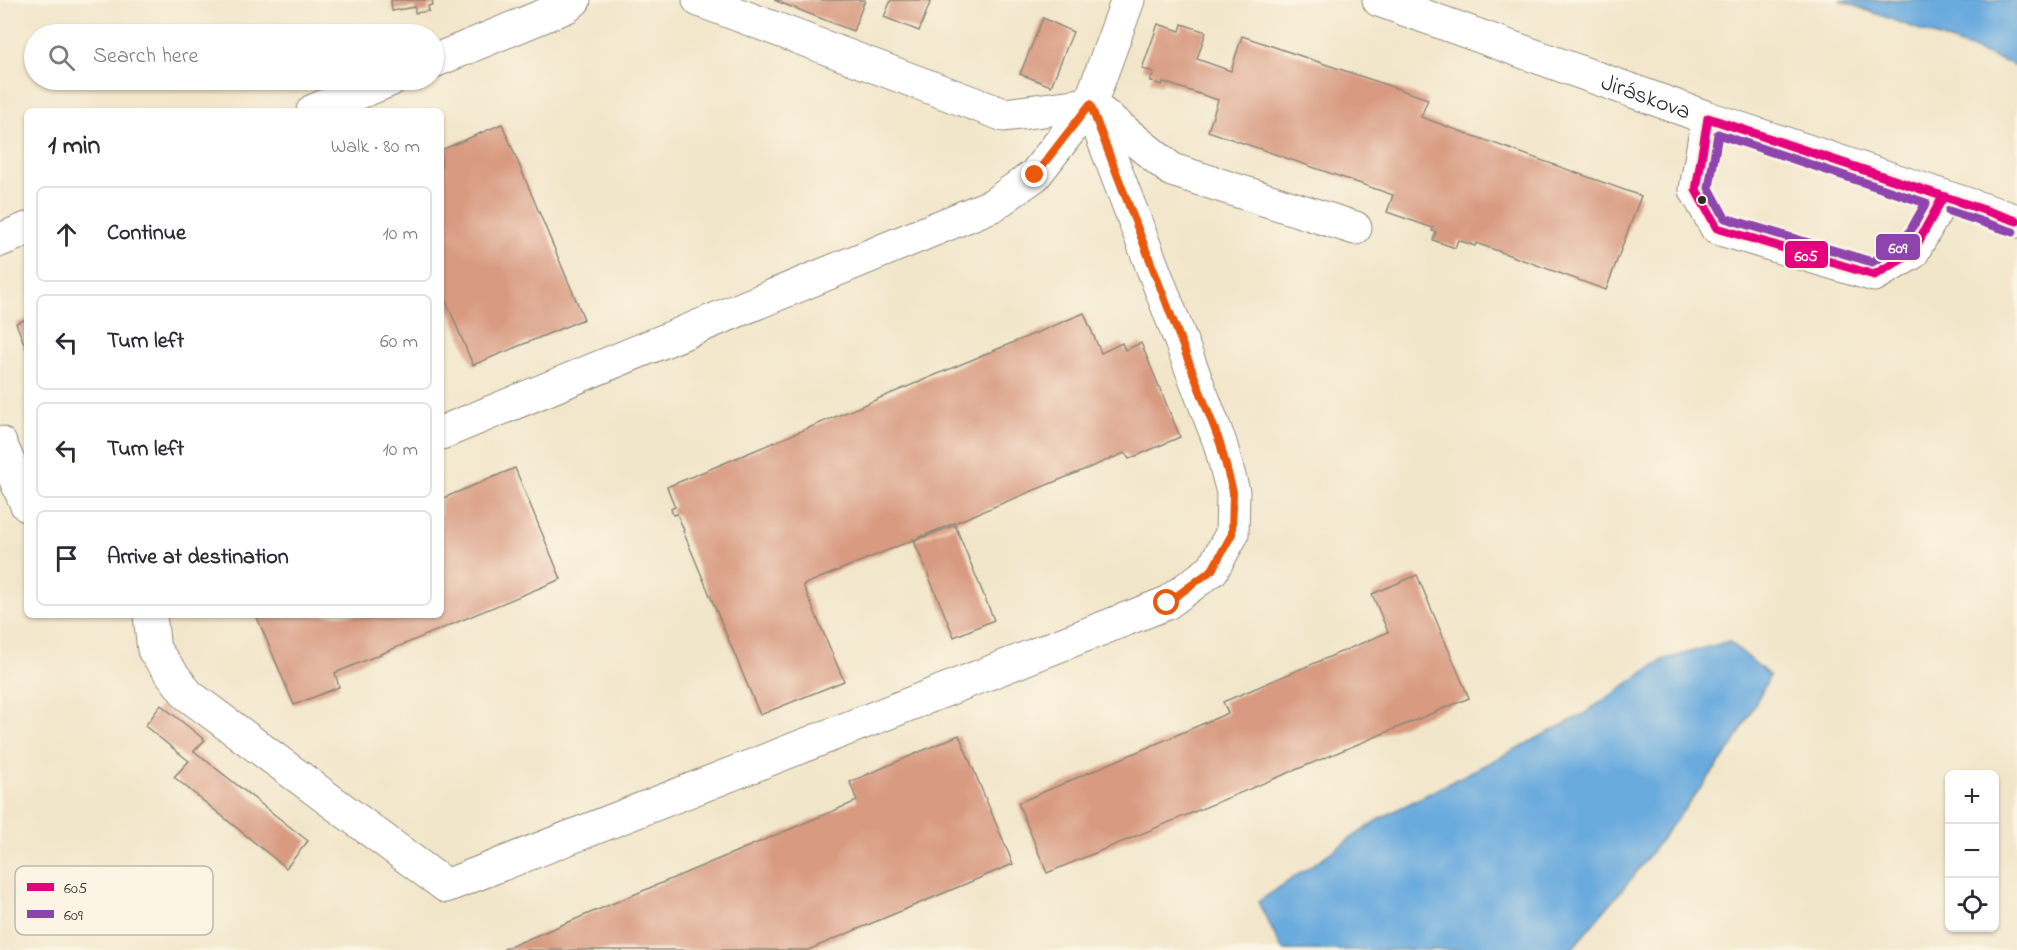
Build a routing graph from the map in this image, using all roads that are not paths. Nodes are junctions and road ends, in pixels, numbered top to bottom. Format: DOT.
graph roads {
  1 [pos="574,0"];
  2 [pos="699,0"];
  3 [pos="1128,0"];
  4 [pos="1379,0"];
  5 [pos="444,57"];
  6 [pos="365,90"];
  7 [pos="1090,104"];
  8 [pos="320,108"];
  9 [pos="1708,118"];
  10 [pos="1943,197"];
  11 [pos="2017,221"];
  12 [pos="1355,228"];
  13 [pos="24,230"];
  14 [pos="0,240"];
  15 [pos="444,432"];
  16 [pos="0,442"];
  17 [pos="24,498"];
  18 [pos="150,618"];
  1 -- 5 [label="street"];
  2 -- 7 [label="street"];
  3 -- 7 [label="street"];
  4 -- 9 [label="street, Jiráskova"];
  6 -- 8 [label="street"];
  7 -- 12 [label="street"];
  7 -- 15 [label="street"];
  7 -- 18 [label="street"];
  9 -- 10 [label="street, Jiráskova"];
  9 -- 10 [label="street"];
  10 -- 11 [label="street, Jiráskova"];
  13 -- 14 [label="street"];
  16 -- 17 [label="street"];
}
